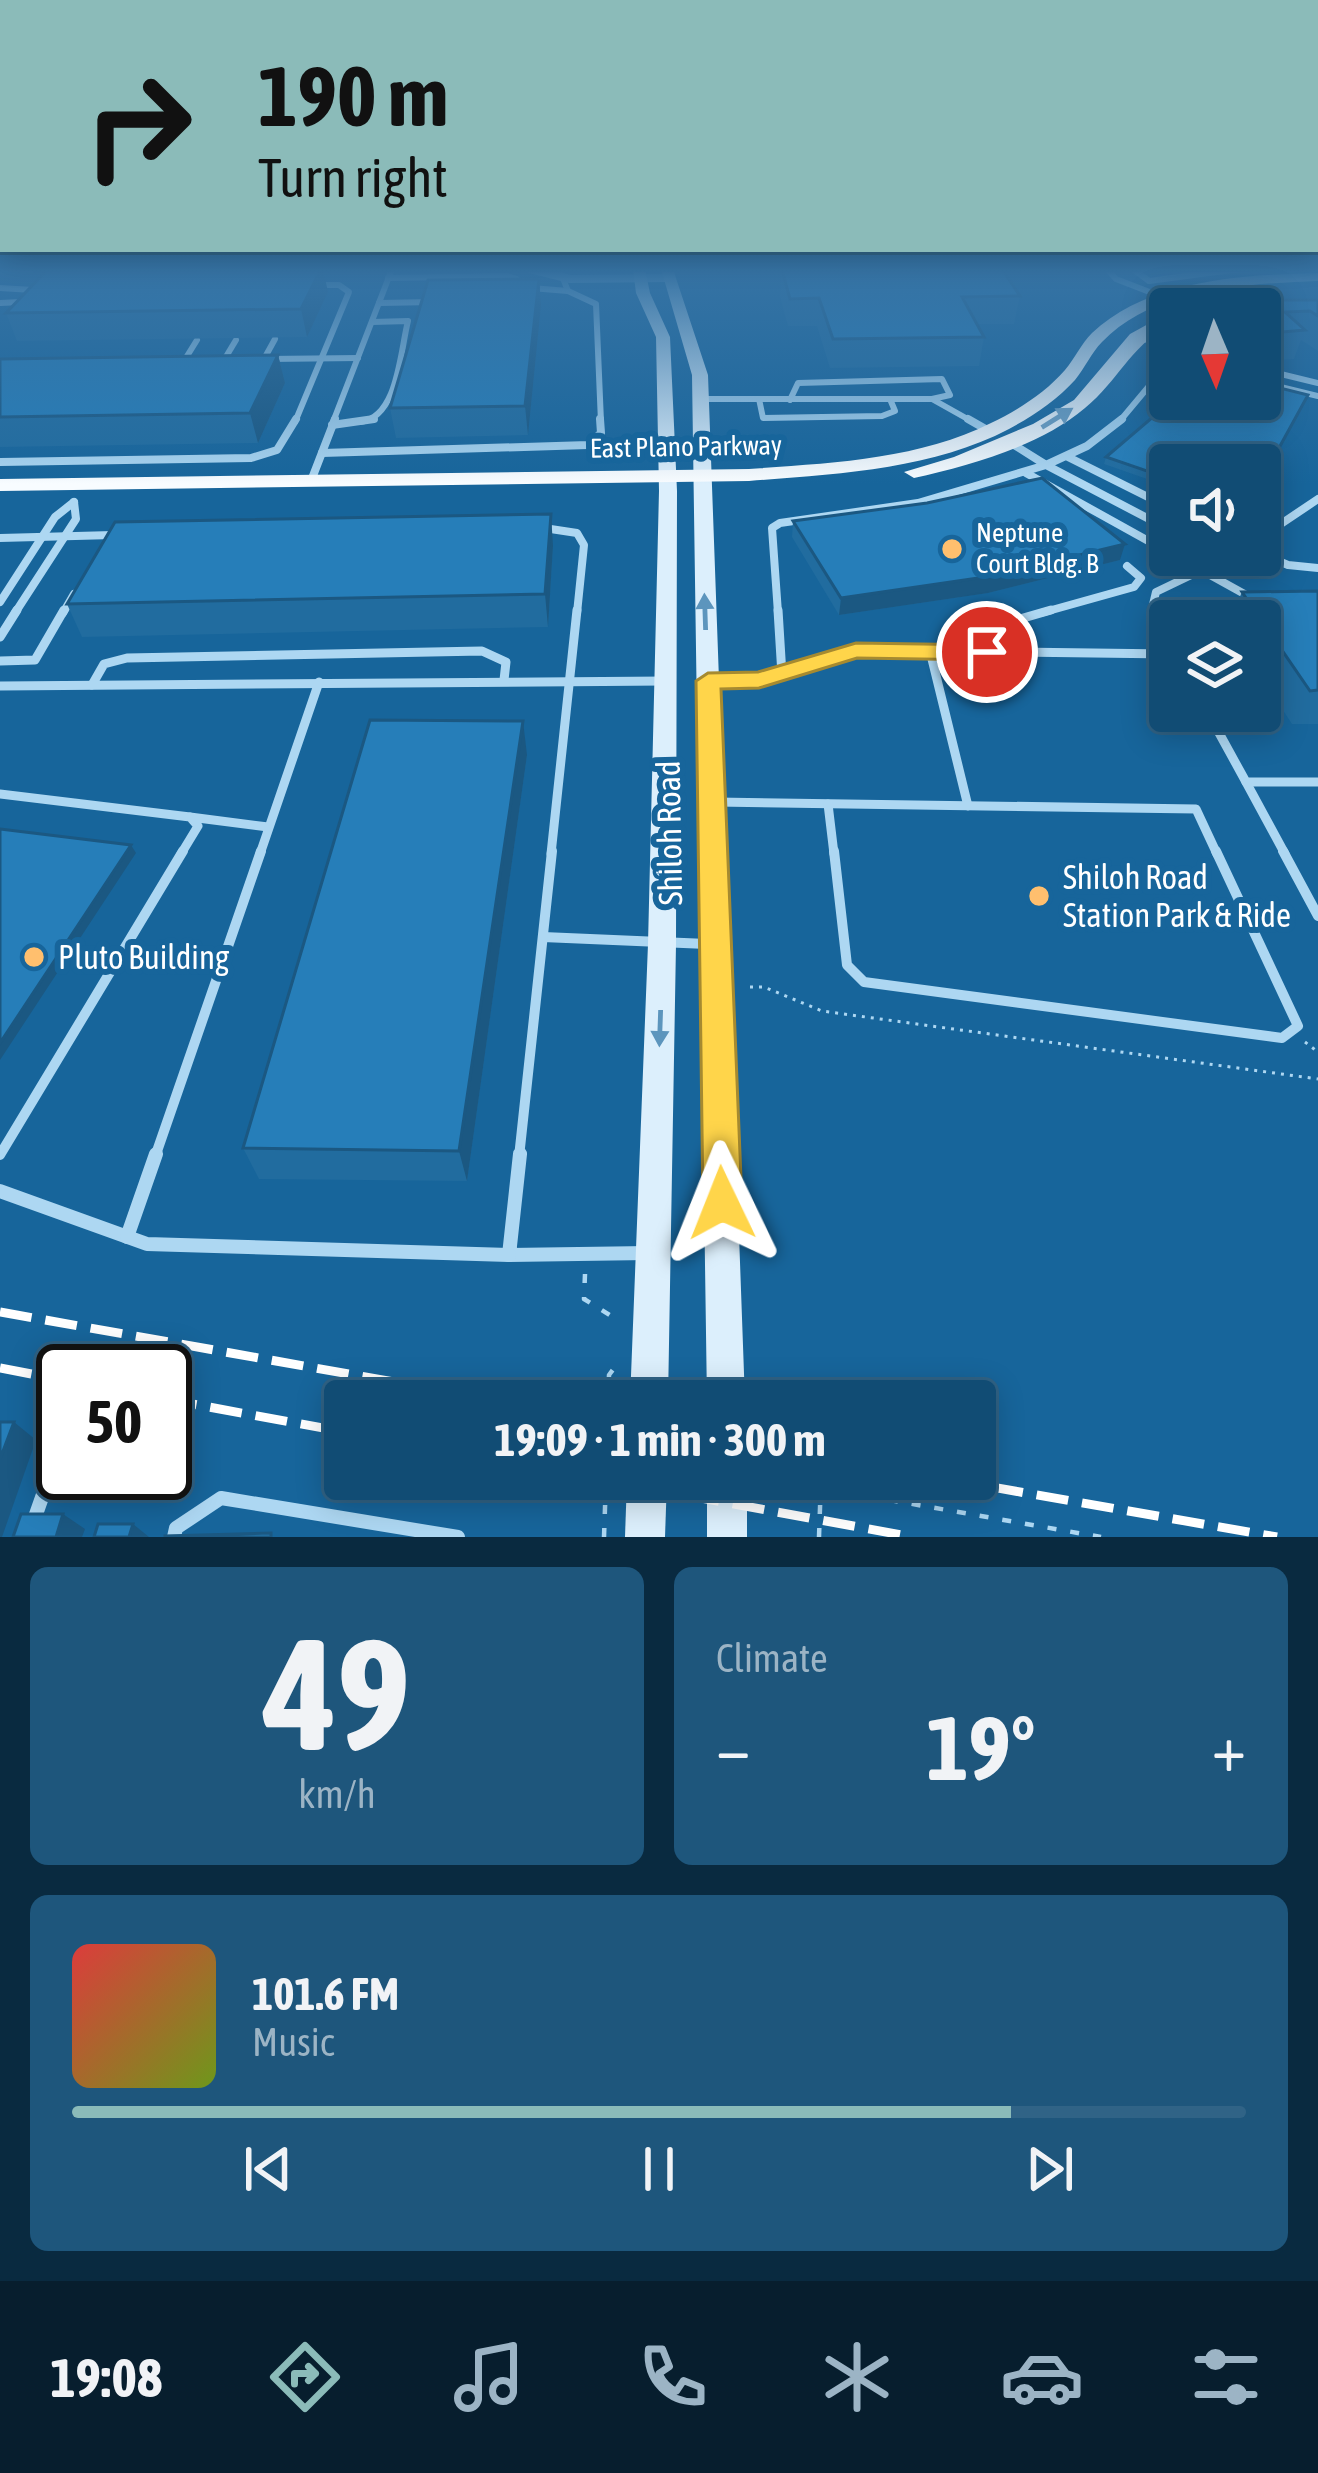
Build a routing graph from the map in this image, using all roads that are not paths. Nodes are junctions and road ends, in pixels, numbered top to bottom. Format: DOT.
graph roads {
  1 [pos="197,340"];
  2 [pos="236,340"];
  3 [pos="274,341"];
  4 [pos="328,341"];
  5 [pos="364,341"];
  6 [pos="403,341"];
  7 [pos="598,341"];
  8 [pos="663,341"];
  9 [pos="692,341"];
  10 [pos="1096,341"];
  11 [pos="1133,341"];
  12 [pos="320,358"];
  13 [pos="358,358"];
  14 [pos="264,359"];
  15 [pos="224,360"];
  16 [pos="1281,374"];
  17 [pos="1318,383"];
  18 [pos="1281,387"];
  19 [pos="1149,390"];
  20 [pos="1318,396"];
  21 [pos="700,399"];
  22 [pos="759,399"];
  23 [pos="890,399"];
  24 [pos="932,399"];
  25 [pos="790,400"];
  26 [pos="332,425"];
  27 [pos="989,431"];
  28 [pos="1011,443"];
  29 [pos="322,453"];
  30 [pos="1068,457"];
  31 [pos="101,459"];
  32 [pos="0,461"];
  33 [pos="1046,465"];
  34 [pos="1026,472"];
  35 [pos="668,483"];
  36 [pos="701,483"];
  37 [pos="0,485"];
  38 [pos="308,489"];
  39 [pos="79,493"];
  40 [pos="1149,498"];
  41 [pos="1318,499"];
  42 [pos="0,503"];
  43 [pos="1149,519"];
  44 [pos="1281,524"];
  45 [pos="536,528"];
  46 [pos="126,532"];
  47 [pos="43,536"];
  48 [pos="65,536"];
  49 [pos="113,536"];
  50 [pos="0,538"];
  51 [pos="1149,541"];
  52 [pos="98,552"];
  53 [pos="1281,562"];
  54 [pos="1127,566"];
  55 [pos="1318,568"];
  56 [pos="1191,576"];
  57 [pos="1212,576"];
  58 [pos="77,588"];
  59 [pos="1152,600"];
  60 [pos="1255,600"];
  61 [pos="0,602"];
  62 [pos="0,637"];
  63 [pos="1149,650"];
  64 [pos="930,651"];
  65 [pos="974,652"];
  66 [pos="0,661"];
  67 [pos="782,675"];
  68 [pos="570,679"];
  69 [pos="504,680"];
  70 [pos="665,680"];
  71 [pos="708,681"];
  72 [pos="319,682"];
  73 [pos="92,685"];
  74 [pos="0,686"];
  75 [pos="1219,732"];
  76 [pos="1246,782"];
  77 [pos="1318,782"];
  78 [pos="0,794"];
  79 [pos="710,802"];
  80 [pos="828,804"];
  81 [pos="968,806"];
  82 [pos="190,817"];
  83 [pos="268,827"];
  84 [pos="1318,916"];
  85 [pos="543,937"];
  86 [pos="662,944"];
  87 [pos="712,944"];
  88 [pos="0,1155"];
  89 [pos="0,1191"];
  90 [pos="127,1237"];
  91 [pos="654,1253"];
  92 [pos="509,1255"];
  93 [pos="650,1380"];
  94 [pos="725,1380"];
  95 [pos="41,1500"];
  96 [pos="646,1500"];
  97 [pos="727,1500"];
  98 [pos="360,1529"];
  99 [pos="28,1537"];
  100 [pos="174,1537"];
  101 [pos="458,1537"];
  102 [pos="645,1537"];
  103 [pos="727,1537"];
  1 -- 15 [label="lane"];
  2 -- 15 [label="lane"];
  3 -- 14 [label="lane"];
  4 -- 12 [label="lane"];
  5 -- 13 [label="lane"];
  6 -- 26 [label="lane"];
  7 -- 29 [label="lane"];
  8 -- 35 [label="main road, Shiloh Road"];
  9 -- 21 [label="main road, Shiloh Road"];
  10 -- 27 [label="main road, East Plano Parkway"];
  28 -- 11 [label="main road, East Plano Parkway, one-way"];
  12 -- 13 [label="lane"];
  12 -- 14 [label="lane"];
  12 -- 31 [label="lane"];
  13 -- 26 [label="lane"];
  14 -- 15 [label="lane"];
  16 -- 17 [label="lane"];
  18 -- 20 [label="lane"];
  19 -- 30 [label="lane"];
  21 -- 22 [label="lane"];
  21 -- 36 [label="main road, Shiloh Road"];
  22 -- 23 [label="lane"];
  22 -- 25 [label="lane"];
  23 -- 24 [label="lane"];
  23 -- 25 [label="lane"];
  24 -- 25 [label="lane"];
  24 -- 27 [label="lane"];
  26 -- 29 [label="lane"];
  27 -- 28 [label="main road"];
  27 -- 36 [label="main road, East Plano Parkway"];
  28 -- 33 [label="lane"];
  28 -- 36 [label="main road, East Plano Parkway"];
  29 -- 38 [label="lane"];
  30 -- 33 [label="lane"];
  30 -- 40 [label="lane"];
  31 -- 32 [label="lane"];
  31 -- 39 [label="lane"];
  33 -- 34 [label="lane"];
  33 -- 43 [label="lane"];
  34 -- 51 [label="lane"];
  34 -- 67 [label="lane"];
  35 -- 36 [label="main road, East Plano Parkway"];
  35 -- 38 [label="main road, East Plano Parkway"];
  35 -- 70 [label="main road, Shiloh Road"];
  71 -- 36 [label="main road, Shiloh Road, one-way"];
  37 -- 39 [label="main road, East Plano Parkway"];
  38 -- 39 [label="main road, East Plano Parkway"];
  39 -- 42 [label="main road, East Plano Parkway"];
  39 -- 47 [label="lane"];
  39 -- 48 [label="lane"];
  41 -- 44 [label="lane"];
  45 -- 68 [label="lane"];
  46 -- 49 [label="lane"];
  47 -- 48 [label="lane"];
  47 -- 50 [label="lane"];
  47 -- 61 [label="lane"];
  48 -- 49 [label="lane"];
  48 -- 62 [label="lane"];
  49 -- 52 [label="lane"];
  53 -- 55 [label="lane"];
  54 -- 65 [label="lane"];
  56 -- 59 [label="lane"];
  57 -- 60 [label="lane"];
  58 -- 66 [label="lane"];
  63 -- 65 [label="lane"];
  64 -- 65 [label="lane"];
  64 -- 67 [label="lane"];
  64 -- 81 [label="lane"];
  67 -- 71 [label="lane"];
  68 -- 69 [label="lane"];
  68 -- 70 [label="lane"];
  68 -- 85 [label="lane"];
  69 -- 72 [label="lane"];
  69 -- 73 [label="lane"];
  70 -- 71 [label="main road"];
  70 -- 86 [label="main road, Shiloh Road"];
  71 -- 79 [label="main road, Shiloh Road"];
  72 -- 73 [label="lane"];
  72 -- 83 [label="lane"];
  73 -- 74 [label="lane"];
  75 -- 76 [label="lane"];
  76 -- 77 [label="lane"];
  76 -- 84 [label="lane"];
  78 -- 82 [label="lane"];
  79 -- 80 [label="lane"];
  79 -- 87 [label="main road, Shiloh Road"];
  80 -- 81 [label="lane"];
  80 -- 81 [label="lane"];
  82 -- 83 [label="lane"];
  82 -- 88 [label="lane"];
  83 -- 90 [label="lane"];
  85 -- 86 [label="lane"];
  85 -- 92 [label="lane"];
  86 -- 87 [label="lane"];
  86 -- 91 [label="main road, Shiloh Road, one-way"];
  87 -- 94 [label="main road, Shiloh Road"];
  89 -- 90 [label="lane"];
  90 -- 92 [label="lane"];
  91 -- 92 [label="lane"];
  91 -- 93 [label="main road, Shiloh Road"];
  95 -- 99 [label="lane"];
  96 -- 102 [label="main road"];
  97 -- 103 [label="main road"];
  98 -- 100 [label="lane"];
  98 -- 101 [label="lane"];
}
